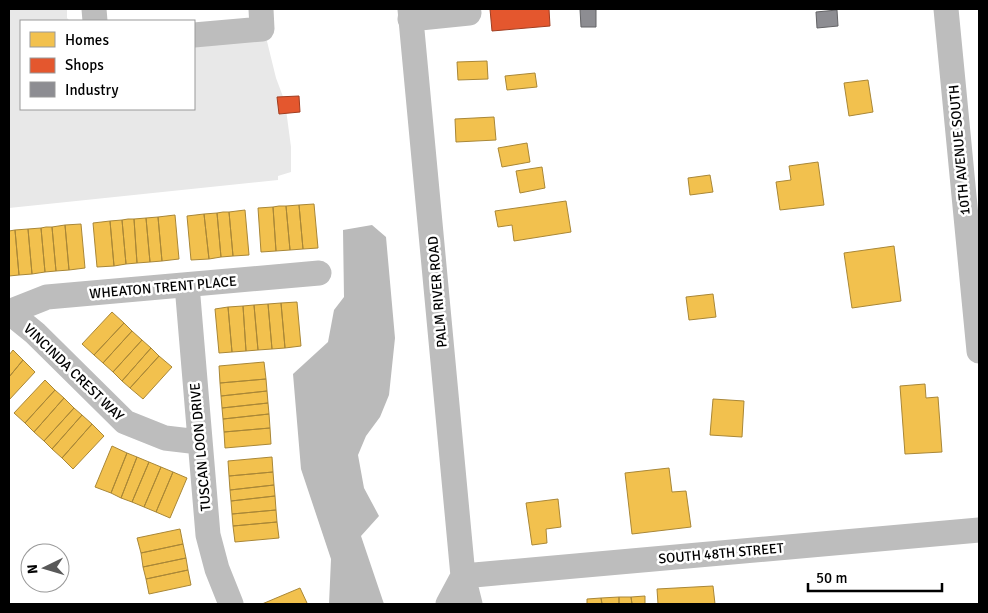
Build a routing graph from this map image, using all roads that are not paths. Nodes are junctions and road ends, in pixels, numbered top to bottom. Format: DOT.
graph roads {
  1 [pos="261,9"];
  2 [pos="468,9"];
  3 [pos="946,9"];
  4 [pos="410,14"];
  5 [pos="195,35"];
  6 [pos="974,255"];
  7 [pos="319,273"];
  8 [pos="187,285"];
  9 [pos="9,312"];
  10 [pos="979,351"];
  11 [pos="200,442"];
  12 [pos="979,530"];
  13 [pos="463,576"];
  14 [pos="231,604"];
  15 [pos="448,604"];
  16 [pos="470,604"];
  1 -- 5 [label="street"];
  2 -- 4 [label="street"];
  3 -- 6 [label="street, 10TH AVENUE SOUTH"];
  4 -- 13 [label="street, PALM RIVER ROAD"];
  6 -- 10 [label="street, 10TH AVENUE SOUTH"];
  7 -- 8 [label="street, WHEATON TRENT PLACE"];
  8 -- 9 [label="street, WHEATON TRENT PLACE"];
  8 -- 11 [label="street, TUSCAN LOON DRIVE"];
  9 -- 11 [label="street, VINCINDA CREST WAY"];
  11 -- 14 [label="street, TUSCAN LOON DRIVE"];
  12 -- 13 [label="street, SOUTH 48TH STREET"];
  13 -- 15 [label="street"];
  13 -- 16 [label="street, PALM RIVER ROAD"];
}
